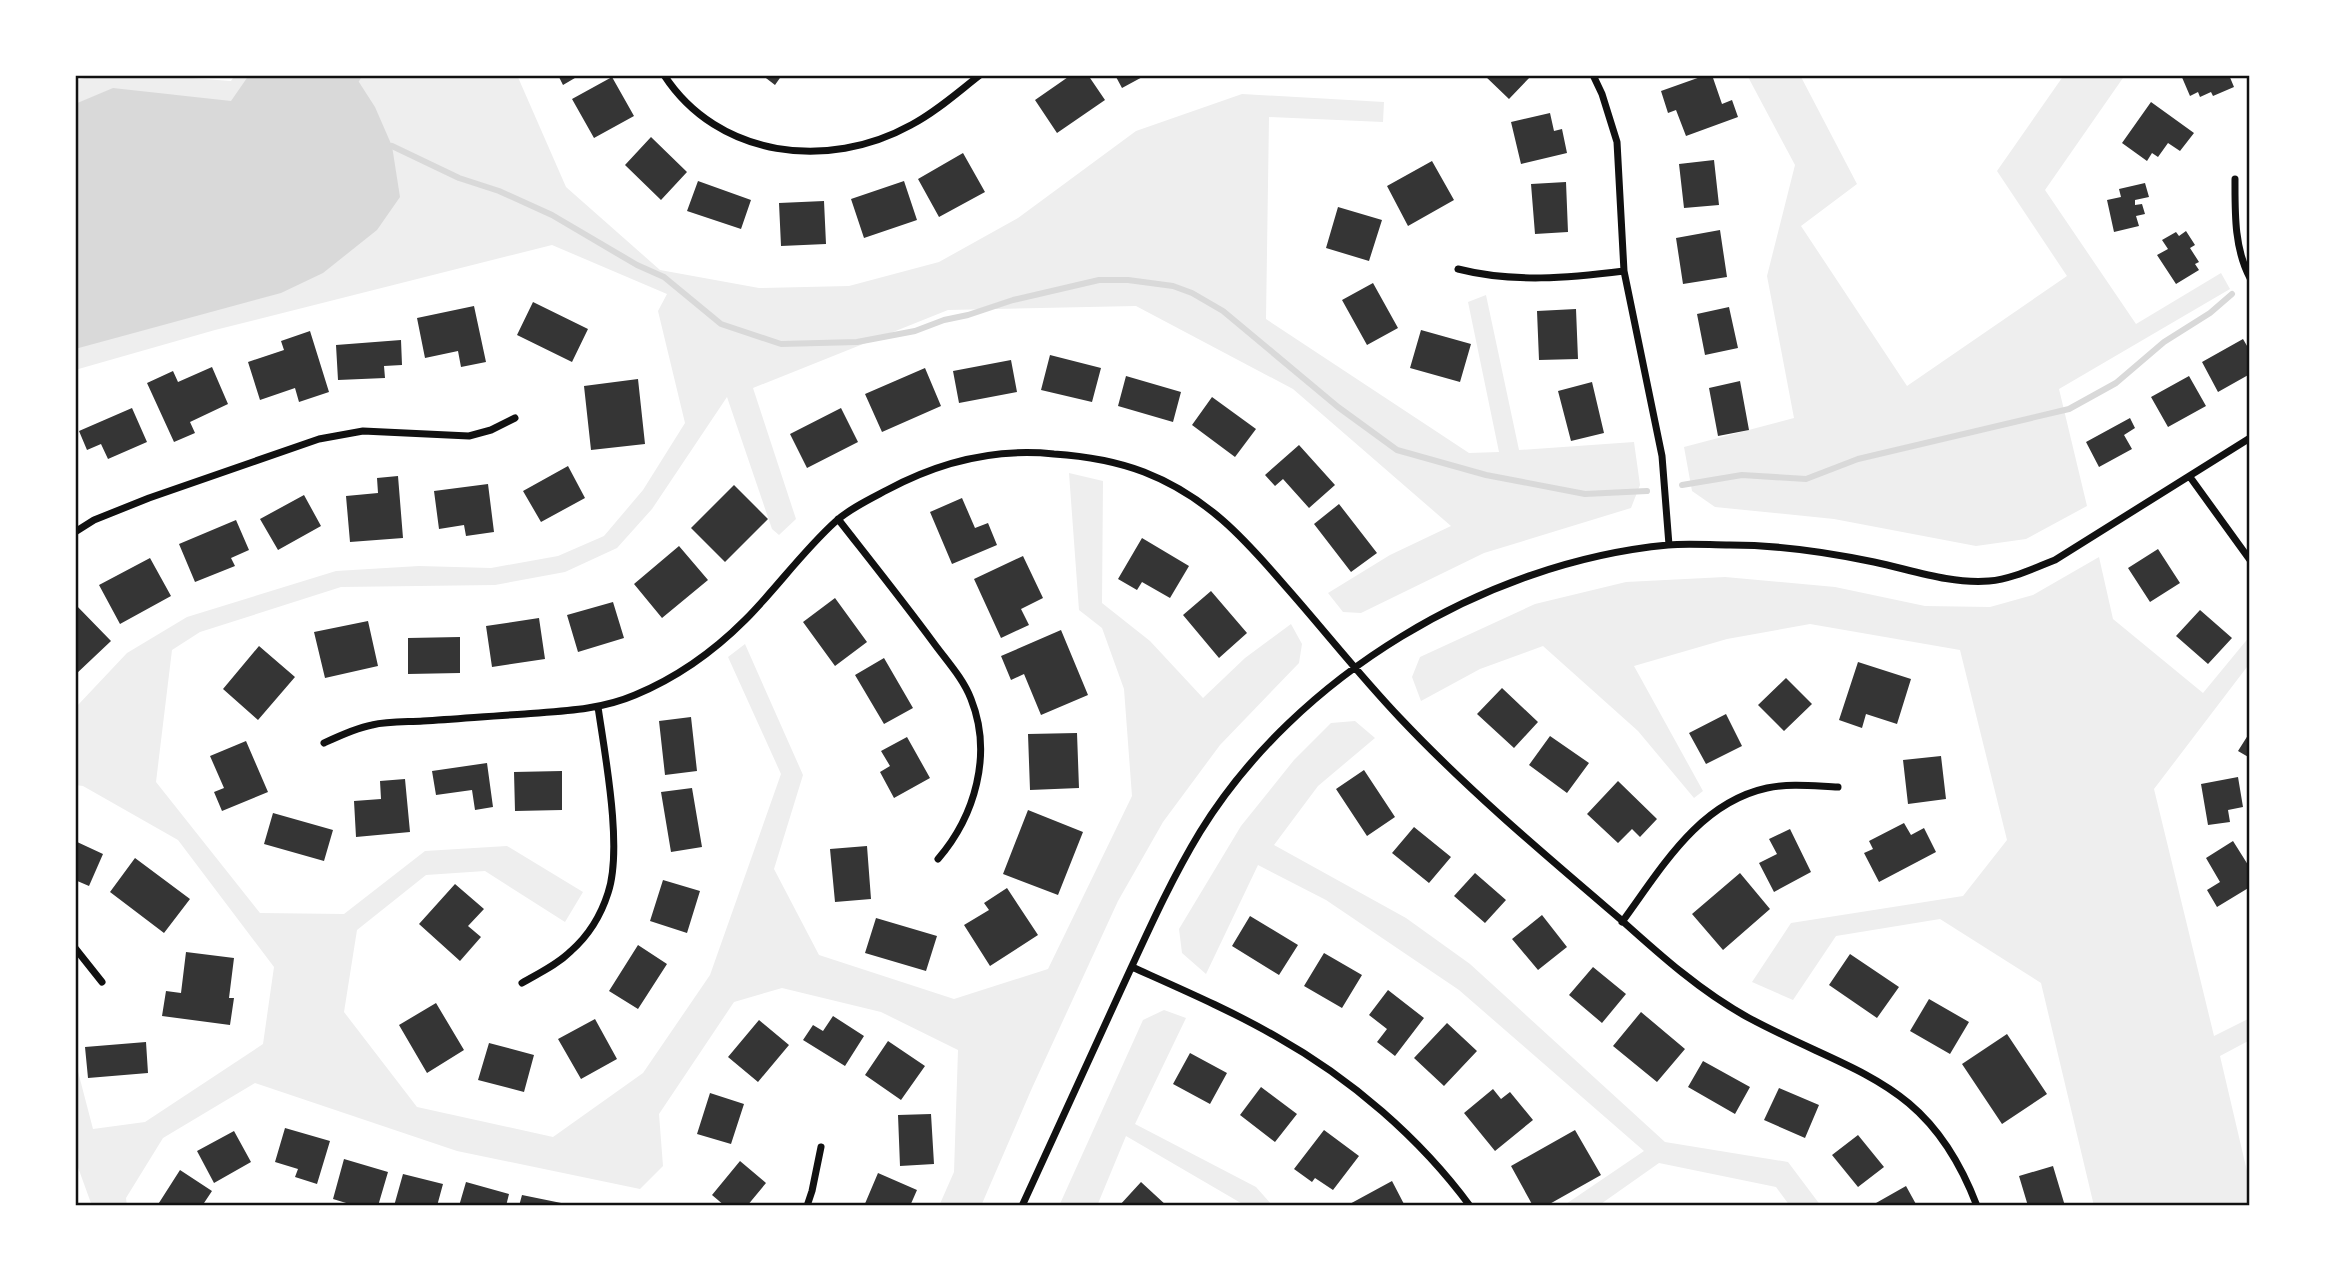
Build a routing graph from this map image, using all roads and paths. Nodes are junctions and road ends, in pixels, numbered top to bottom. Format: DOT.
graph roads {
  1 [pos="664,75"];
  2 [pos="981,75"];
  3 [pos="1593,75"];
  4 [pos="2235,179"];
  5 [pos="1458,269"];
  6 [pos="1625,271"];
  7 [pos="2250,278"];
  8 [pos="515,418"];
  9 [pos="2250,438"];
  10 [pos="2190,477"];
  11 [pos="838,519"];
  12 [pos="75,531"];
  13 [pos="1669,545"];
  14 [pos="2250,560"];
  15 [pos="1356,666"];
  16 [pos="598,707"];
  17 [pos="324,743"];
  18 [pos="1838,787"];
  19 [pos="939,859"];
  20 [pos="1622,922"];
  21 [pos="75,948"];
  22 [pos="1132,967"];
  23 [pos="102,982"];
  24 [pos="522,983"];
  25 [pos="821,1147"];
  26 [pos="807,1206"];
  27 [pos="1021,1206"];
  28 [pos="1470,1206"];
  29 [pos="1977,1206"];
  1 -- 2 [label="street"];
  3 -- 6 [label="street"];
  4 -- 7 [label="street"];
  5 -- 6 [label="street"];
  6 -- 13 [label="street"];
  8 -- 12 [label="street"];
  9 -- 10 [label="street"];
  10 -- 13 [label="street"];
  10 -- 14 [label="street"];
  11 -- 15 [label="street"];
  11 -- 16 [label="street"];
  11 -- 19 [label="street"];
  13 -- 15 [label="street"];
  15 -- 20 [label="street"];
  15 -- 22 [label="street"];
  16 -- 17 [label="street"];
  16 -- 24 [label="street"];
  18 -- 20 [label="street"];
  20 -- 29 [label="street"];
  21 -- 23 [label="street"];
  22 -- 27 [label="street"];
  22 -- 28 [label="street"];
  25 -- 26 [label="street"];
}
